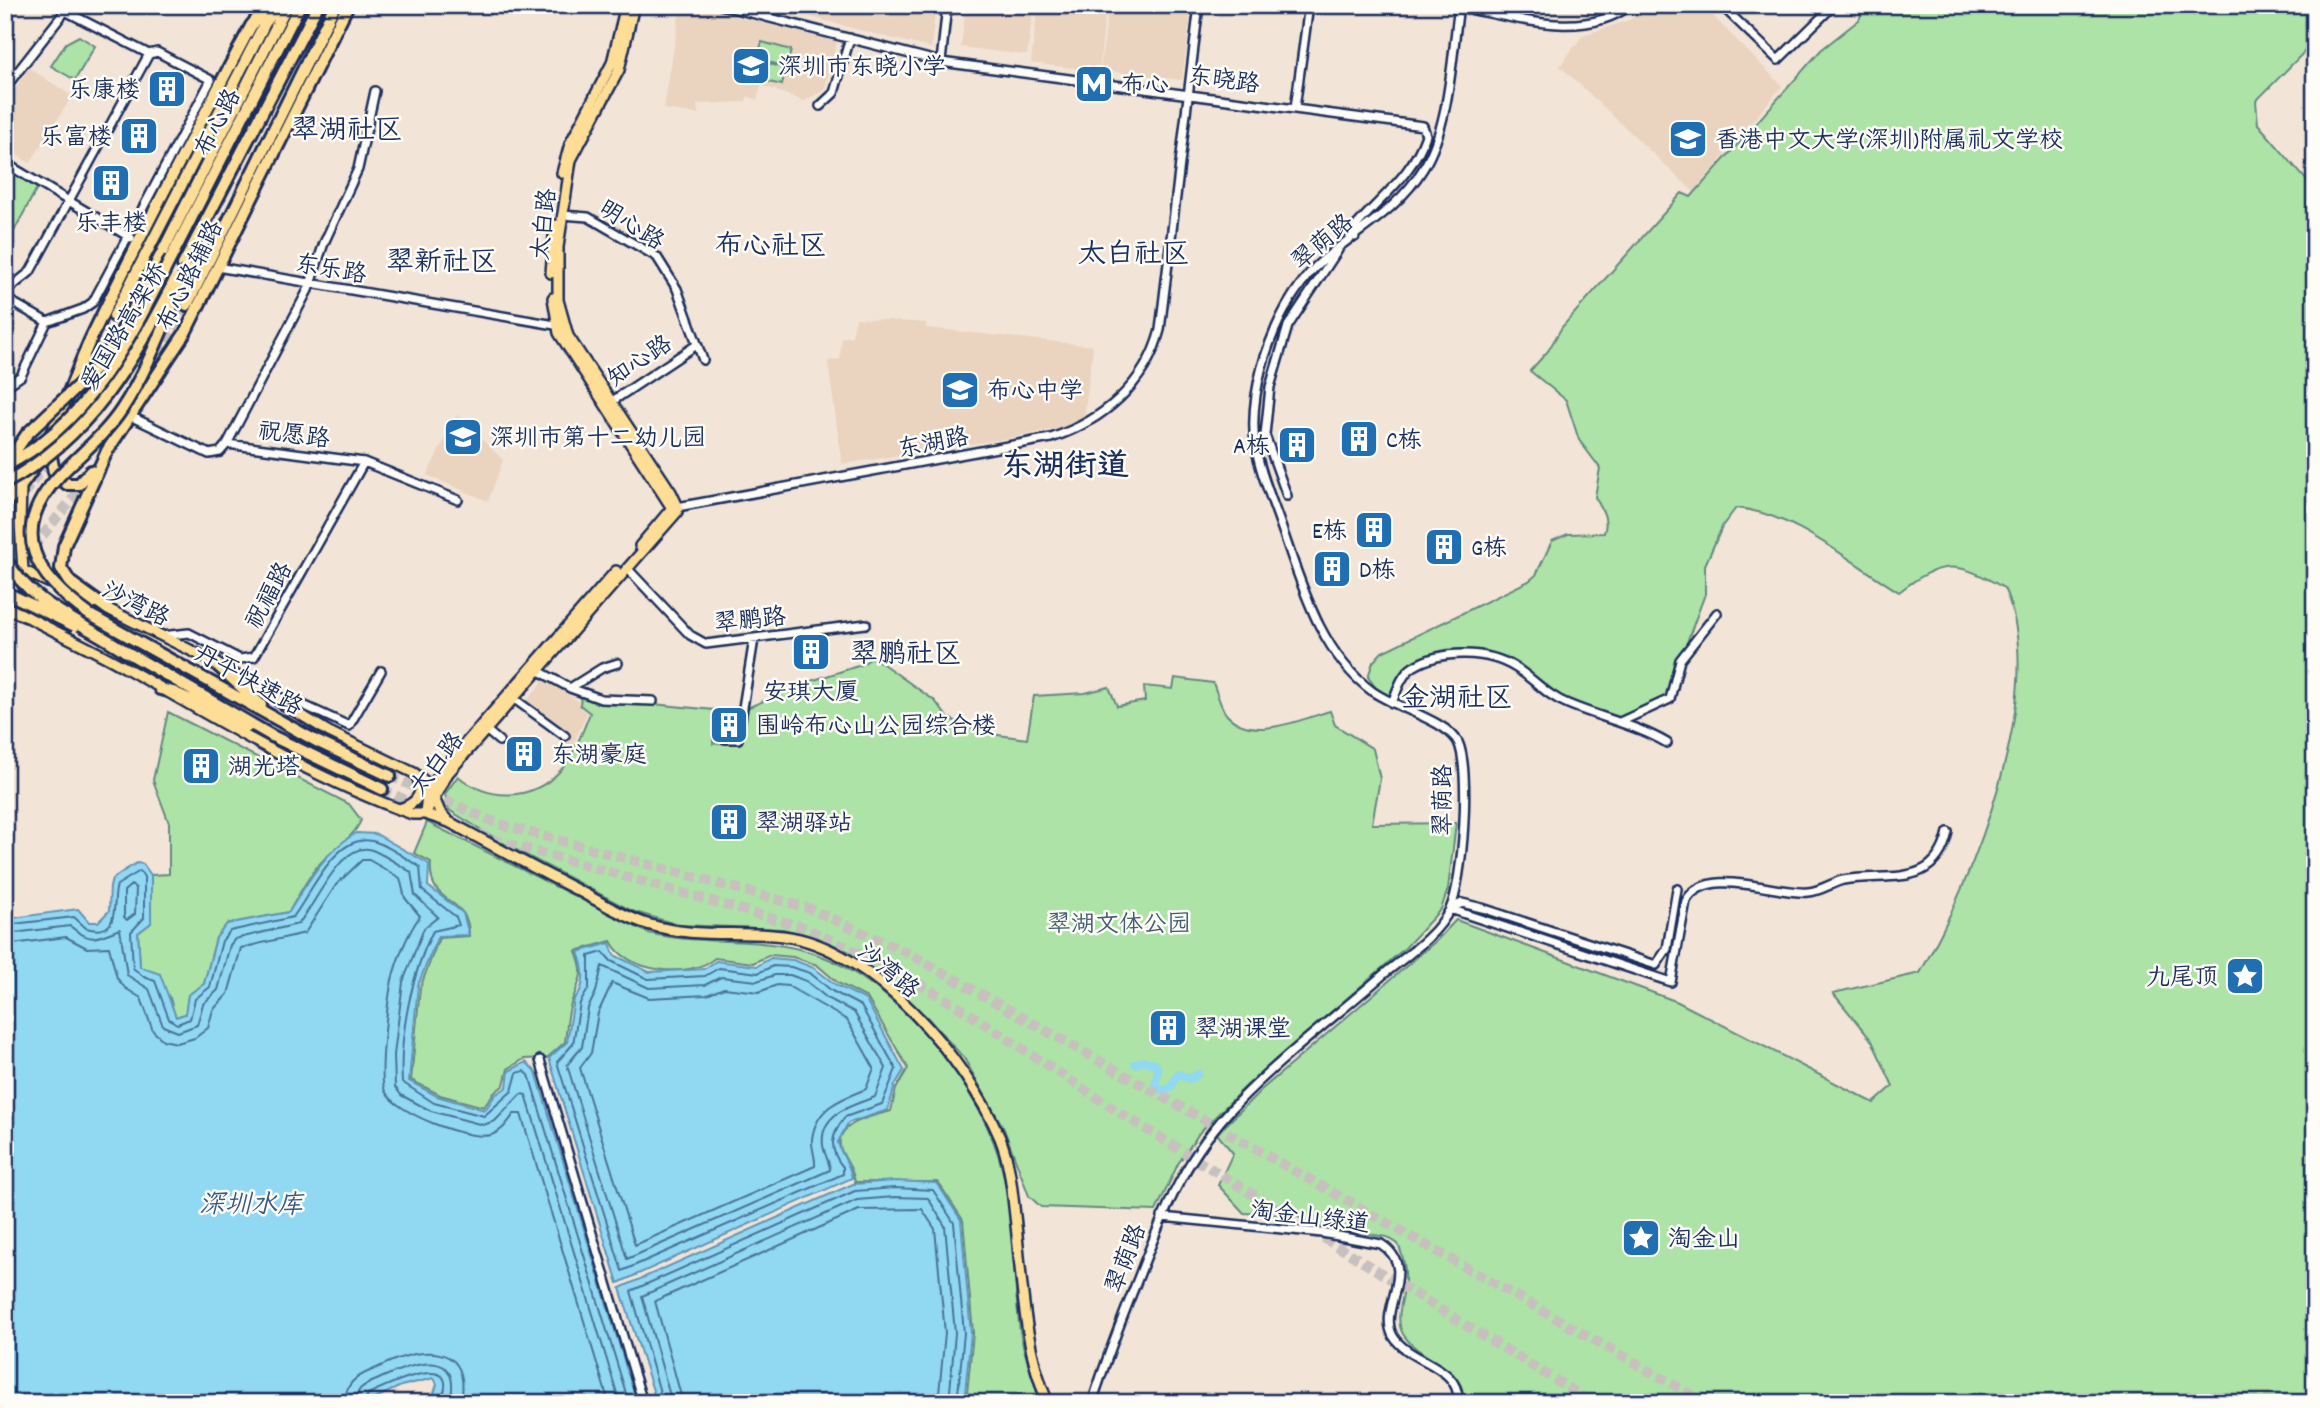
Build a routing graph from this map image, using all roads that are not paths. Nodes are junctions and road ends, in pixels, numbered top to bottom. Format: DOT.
graph roads {
  1 [pos="268,5"];
  2 [pos="279,5"];
  3 [pos="287,5"];
  4 [pos="300,5"];
  5 [pos="318,5"];
  6 [pos="335,5"];
  7 [pos="348,5"];
  8 [pos="626,5"];
  9 [pos="634,5"];
  10 [pos="720,5"];
  11 [pos="947,5"];
  12 [pos="1199,5"];
  13 [pos="1309,5"];
  14 [pos="1630,5"];
  15 [pos="1721,5"];
  16 [pos="1834,5"];
  17 [pos="1459,6"];
  18 [pos="68,9"];
  19 [pos="850,38"];
  20 [pos="149,54"];
  21 [pos="941,62"];
  22 [pos="5,88"];
  23 [pos="375,91"];
  24 [pos="1187,93"];
  25 [pos="820,106"];
  26 [pos="1295,108"];
  27 [pos="5,163"];
  28 [pos="70,203"];
  29 [pos="562,215"];
  30 [pos="128,236"];
  31 [pos="1355,237"];
  32 [pos="139,243"];
  33 [pos="1340,247"];
  34 [pos="171,258"];
  35 [pos="186,267"];
  36 [pos="217,267"];
  37 [pos="310,284"];
  38 [pos="5,292"];
  39 [pos="5,298"];
  40 [pos="187,305"];
  41 [pos="114,316"];
  42 [pos="47,321"];
  43 [pos="560,326"];
  44 [pos="695,346"];
  45 [pos="703,360"];
  46 [pos="5,387"];
  47 [pos="608,405"];
  48 [pos="130,416"];
  49 [pos="48,440"];
  50 [pos="228,444"];
  51 [pos="107,451"];
  52 [pos="364,462"];
  53 [pos="5,466"];
  54 [pos="5,483"];
  55 [pos="21,485"];
  56 [pos="1287,496"];
  57 [pos="458,500"];
  58 [pos="5,503"];
  59 [pos="675,507"];
  60 [pos="5,561"];
  61 [pos="627,568"];
  62 [pos="23,570"];
  63 [pos="5,577"];
  64 [pos="5,592"];
  65 [pos="5,607"];
  66 [pos="109,610"];
  67 [pos="1717,613"];
  68 [pos="90,615"];
  69 [pos="26,616"];
  70 [pos="866,624"];
  71 [pos="160,636"];
  72 [pos="754,639"];
  73 [pos="125,651"];
  74 [pos="214,662"];
  75 [pos="618,663"];
  76 [pos="535,668"];
  77 [pos="381,671"];
  78 [pos="570,688"];
  79 [pos="160,689"];
  80 [pos="511,696"];
  81 [pos="272,697"];
  82 [pos="653,701"];
  83 [pos="1392,703"];
  84 [pos="276,719"];
  85 [pos="1619,722"];
  86 [pos="483,728"];
  87 [pos="272,736"];
  88 [pos="565,736"];
  89 [pos="725,739"];
  90 [pos="499,741"];
  91 [pos="1667,743"];
  92 [pos="443,769"];
  93 [pos="414,773"];
  94 [pos="390,776"];
  95 [pos="430,788"];
  96 [pos="382,789"];
  97 [pos="433,798"];
  98 [pos="400,809"];
  99 [pos="425,814"];
  100 [pos="449,822"];
  101 [pos="1948,832"];
  102 [pos="1676,890"];
  103 [pos="1450,909"];
  104 [pos="540,1060"];
  105 [pos="1162,1217"];
  106 [pos="643,1403"];
  107 [pos="1048,1403"];
  108 [pos="1092,1403"];
  109 [pos="1458,1403"];
  1 -- 32 [label="highway"];
  2 -- 41 [label="highway"];
  3 -- 53 [label="highway, bridge"];
  4 -- 34 [label="highway, 布心路"];
  5 -- 35 [label="highway, 布心路"];
  6 -- 40 [label="highway"];
  7 -- 36 [label="highway, 布心路辅路"];
  8 -- 43 [label="main road, 太白路"];
  9 -- 29 [label="main road, 太白路"];
  10 -- 19 [label="street, 东晓路"];
  11 -- 21 [label="street"];
  12 -- 24 [label="street, 东湖路"];
  13 -- 26 [label="street"];
  14 -- 17 [label="street"];
  15 -- 16 [label="street"];
  17 -- 31 [label="street, 翠荫路"];
  18 -- 20 [label="street"];
  18 -- 22 [label="street"];
  19 -- 21 [label="street, 东晓路"];
  19 -- 25 [label="street"];
  20 -- 28 [label="street"];
  20 -- 30 [label="street"];
  21 -- 24 [label="street, 东晓路"];
  23 -- 37 [label="street"];
  24 -- 26 [label="street, 东晓路"];
  24 -- 59 [label="street, 东湖路"];
  26 -- 31 [label="street, 东晓路"];
  27 -- 28 [label="street"];
  28 -- 30 [label="street"];
  28 -- 38 [label="street"];
  29 -- 43 [label="main road, 太白路"];
  29 -- 44 [label="street, 明心路"];
  30 -- 32 [label="street"];
  30 -- 42 [label="street"];
  31 -- 33 [label="street, 翠荫路"];
  32 -- 49 [label="highway"];
  33 -- 56 [label="street"];
  33 -- 83 [label="street, 翠荫路"];
  34 -- 53 [label="highway, 爱国路高架桥, bridge"];
  35 -- 54 [label="highway, 爱国路高架桥, bridge"];
  35 -- 68 [label="highway, bridge"];
  36 -- 37 [label="street, 东乐路"];
  36 -- 48 [label="highway, 布心路辅路"];
  37 -- 43 [label="street, 东乐路"];
  37 -- 50 [label="street"];
  39 -- 42 [label="street"];
  42 -- 46 [label="street"];
  43 -- 47 [label="main road, 太白路"];
  44 -- 45 [label="street, 明心路"];
  44 -- 47 [label="street, 知心路"];
  47 -- 59 [label="main road, 太白路"];
  48 -- 50 [label="street, 祝愿路"];
  48 -- 51 [label="highway, 布心路辅路"];
  49 -- 51 [label="highway"];
  49 -- 55 [label="highway"];
  50 -- 52 [label="street, 祝愿路"];
  51 -- 66 [label="highway, 布心路辅路"];
  52 -- 57 [label="street, 祝愿路"];
  52 -- 71 [label="street, 祝福路"];
  55 -- 58 [label="highway"];
  55 -- 62 [label="main road"];
  59 -- 61 [label="main road, 太白路"];
  59 -- 76 [label="main road, 太白路"];
  60 -- 62 [label="main road, 沙湾路"];
  60 -- 73 [label="highway, bridge"];
  61 -- 72 [label="street, 翠鹏路"];
  61 -- 76 [label="main road, 太白路"];
  62 -- 66 [label="main road, 沙湾路"];
  62 -- 69 [label="main road"];
  63 -- 68 [label="highway, bridge"];
  64 -- 73 [label="highway, bridge"];
  65 -- 69 [label="highway"];
  66 -- 71 [label="main road, 沙湾路"];
  67 -- 85 [label="street"];
  68 -- 84 [label="highway, 丹平快速路"];
  69 -- 79 [label="main road, 沙湾路"];
  70 -- 72 [label="street, 翠鹏路"];
  71 -- 74 [label="main road, 沙湾路"];
  72 -- 89 [label="street"];
  73 -- 87 [label="highway, 丹平快速路"];
  74 -- 81 [label="main road, 沙湾路"];
  74 -- 84 [label="highway"];
  75 -- 78 [label="street"];
  76 -- 78 [label="street"];
  76 -- 80 [label="main road, 太白路"];
  77 -- 81 [label="street"];
  78 -- 82 [label="street"];
  79 -- 87 [label="highway"];
  79 -- 98 [label="main road, 沙湾路"];
  80 -- 86 [label="main road, 太白路"];
  80 -- 88 [label="street"];
  81 -- 93 [label="main road, 沙湾路"];
  83 -- 85 [label="street"];
  83 -- 103 [label="street, 翠荫路"];
  84 -- 94 [label="highway, 丹平快速路"];
  85 -- 91 [label="street"];
  86 -- 90 [label="street"];
  86 -- 92 [label="main road, 太白路"];
  86 -- 97 [label="main road, 太白路"];
  87 -- 96 [label="highway, 丹平快速路"];
  92 -- 93 [label="main road"];
  92 -- 95 [label="main road, 太白路"];
  93 -- 95 [label="main road, 沙湾路"];
  93 -- 98 [label="main road"];
  95 -- 97 [label="main road, 沙湾路"];
  95 -- 99 [label="main road, 太白路"];
  97 -- 99 [label="main road, 太白路"];
  97 -- 100 [label="main road, 沙湾路"];
  98 -- 99 [label="main road, 沙湾路"];
  99 -- 100 [label="main road, 沙湾路"];
  100 -- 107 [label="main road, 沙湾路"];
  101 -- 103 [label="street"];
  102 -- 103 [label="street"];
  103 -- 105 [label="street, 翠荫路"];
  104 -- 106 [label="street"];
  105 -- 108 [label="street, 翠荫路"];
  105 -- 109 [label="street, 淘金山绿道"];
}
